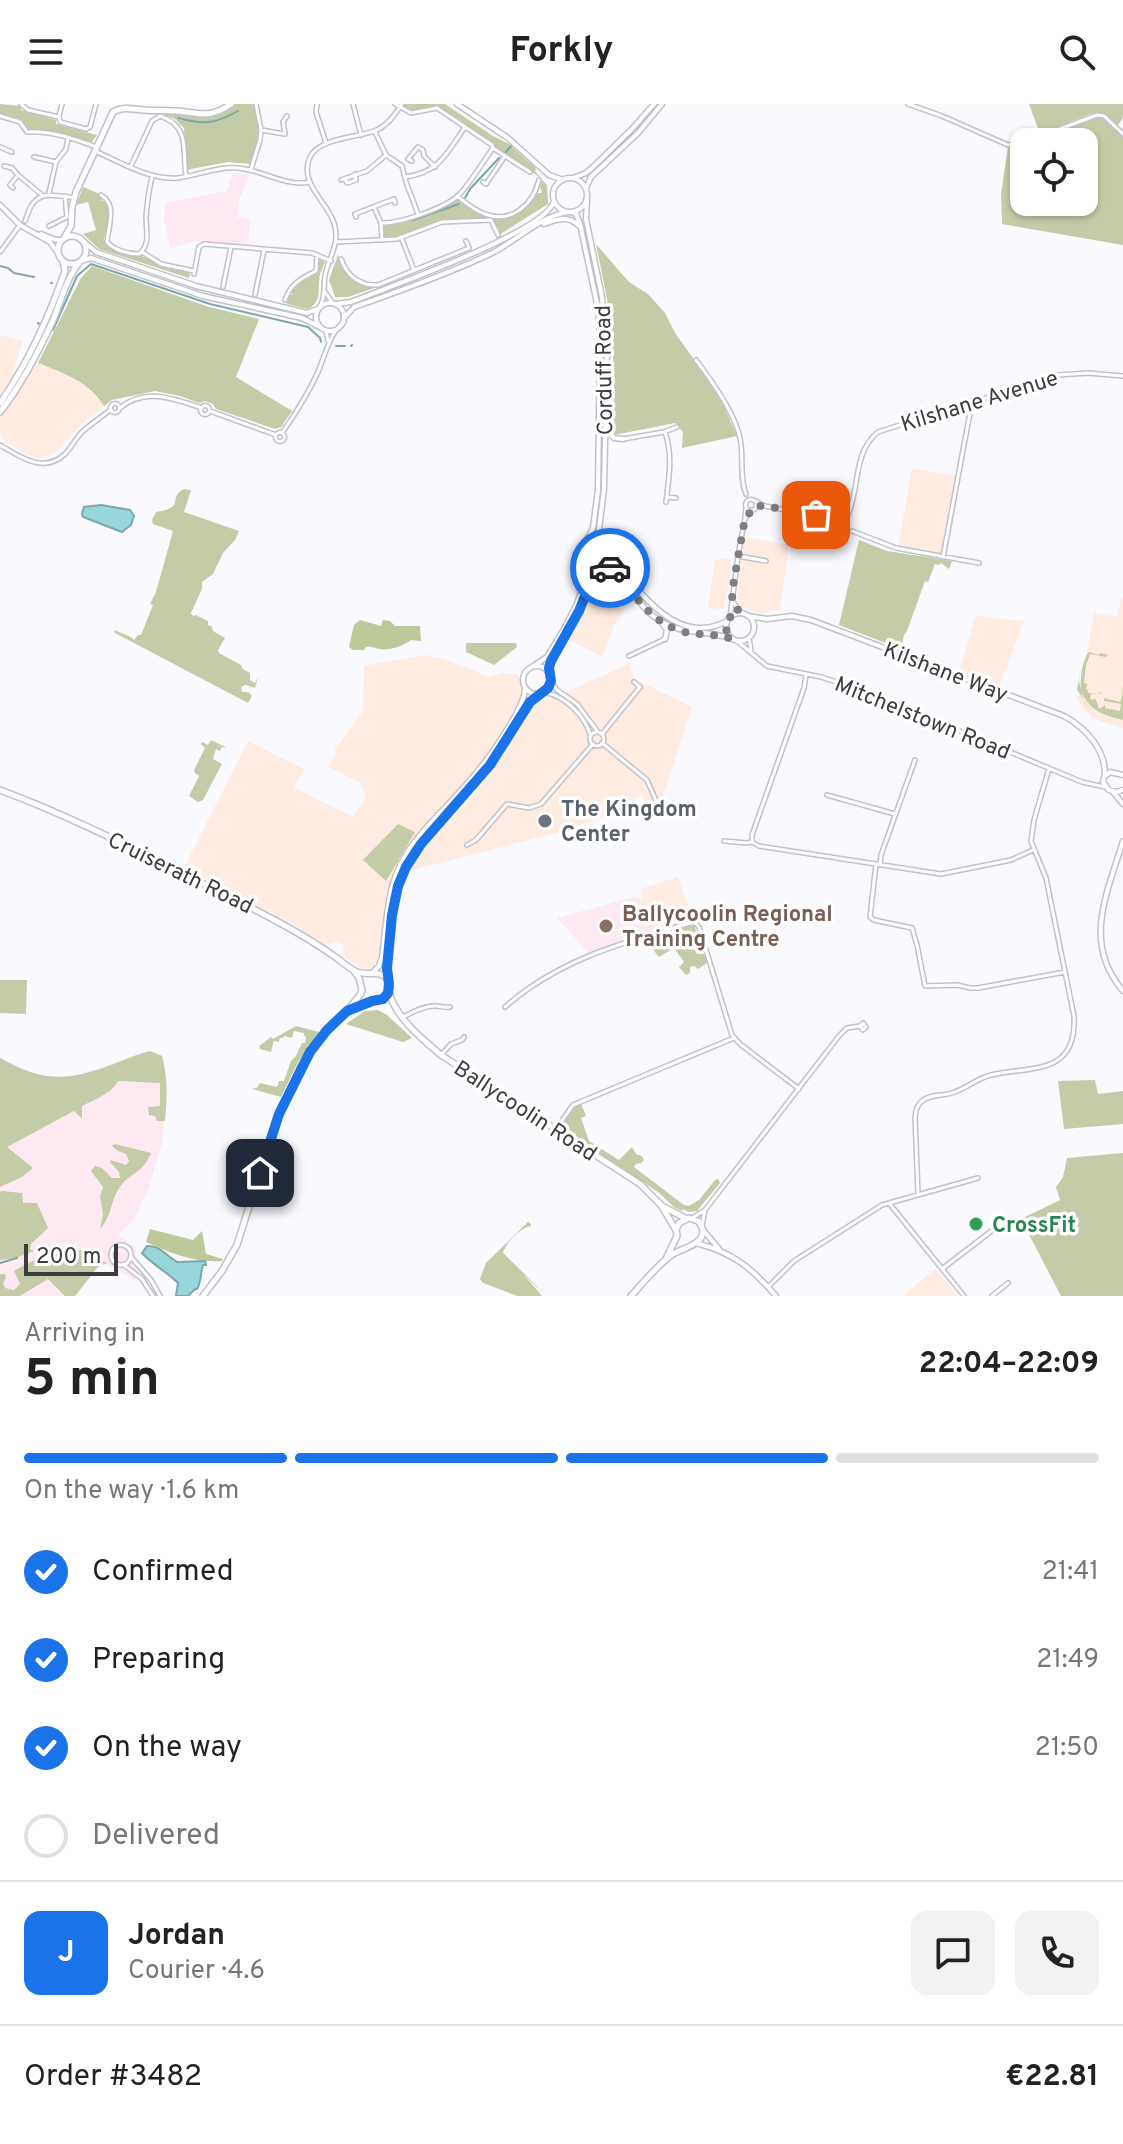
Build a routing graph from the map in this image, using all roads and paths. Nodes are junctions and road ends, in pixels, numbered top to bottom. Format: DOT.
graph roads {
  1 [pos="21,104"];
  2 [pos="62,104"];
  3 [pos="96,104"];
  4 [pos="102,104"];
  5 [pos="231,104"];
  6 [pos="256,104"];
  7 [pos="317,104"];
  8 [pos="353,104"];
  9 [pos="395,104"];
  10 [pos="457,104"];
  11 [pos="654,104"];
  12 [pos="662,104"];
  13 [pos="908,104"];
  14 [pos="117,106"];
  15 [pos="401,106"];
  16 [pos="168,107"];
  17 [pos="0,116"];
  18 [pos="287,116"];
  19 [pos="59,117"];
  20 [pos="465,127"];
  21 [pos="261,130"];
  22 [pos="375,131"];
  23 [pos="1123,134"];
  24 [pos="361,135"];
  25 [pos="68,138"];
  26 [pos="326,144"];
  27 [pos="0,147"];
  28 [pos="493,148"];
  29 [pos="96,149"];
  30 [pos="12,152"];
  31 [pos="386,155"];
  32 [pos="505,156"];
  33 [pos="34,157"];
  34 [pos="412,161"];
  35 [pos="56,162"];
  36 [pos="4,166"];
  37 [pos="131,166"];
  38 [pos="435,167"];
  39 [pos="251,169"];
  40 [pos="530,172"];
  41 [pos="18,175"];
  42 [pos="153,175"];
  43 [pos="549,175"];
  44 [pos="186,176"];
  45 [pos="405,177"];
  46 [pos="573,178"];
  47 [pos="343,179"];
  48 [pos="539,180"];
  49 [pos="563,180"];
  50 [pos="310,182"];
  51 [pos="483,182"];
  52 [pos="13,188"];
  53 [pos="586,188"];
  54 [pos="553,191"];
  55 [pos="49,193"];
  56 [pos="43,196"];
  57 [pos="65,196"];
  58 [pos="457,196"];
  59 [pos="75,198"];
  60 [pos="103,198"];
  61 [pos="587,200"];
  62 [pos="554,201"];
  63 [pos="395,203"];
  64 [pos="0,205"];
  65 [pos="374,207"];
  66 [pos="570,212"];
  67 [pos="418,214"];
  68 [pos="356,217"];
  69 [pos="22,223"];
  70 [pos="381,223"];
  71 [pos="49,226"];
  72 [pos="71,226"];
  73 [pos="27,229"];
  74 [pos="532,229"];
  75 [pos="498,231"];
  76 [pos="582,232"];
  77 [pos="401,237"];
  78 [pos="63,239"];
  79 [pos="80,239"];
  80 [pos="382,240"];
  81 [pos="466,241"];
  82 [pos="336,242"];
  83 [pos="231,247"];
  84 [pos="264,250"];
  85 [pos="0,252"];
  86 [pos="142,252"];
  87 [pos="58,253"];
  88 [pos="317,255"];
  89 [pos="341,259"];
  90 [pos="63,261"];
  91 [pos="331,261"];
  92 [pos="80,262"];
  93 [pos="414,270"];
  94 [pos="225,284"];
  95 [pos="254,291"];
  96 [pos="325,292"];
  97 [pos="285,300"];
  98 [pos="334,303"];
  99 [pos="319,308"];
  100 [pos="345,317"];
  101 [pos="323,329"];
  102 [pos="336,330"];
  103 [pos="328,344"];
  104 [pos="696,360"];
  105 [pos="1123,376"];
  106 [pos="606,396"];
  107 [pos="0,403"];
  108 [pos="968,403"];
  109 [pos="121,405"];
  110 [pos="110,411"];
  111 [pos="0,412"];
  112 [pos="677,427"];
  113 [pos="665,432"];
  114 [pos="282,433"];
  115 [pos="276,435"];
  116 [pos="623,439"];
  117 [pos="0,445"];
  118 [pos="605,473"];
  119 [pos="746,494"];
  120 [pos="676,498"];
  121 [pos="753,504"];
  122 [pos="746,505"];
  123 [pos="745,518"];
  124 [pos="842,524"];
  125 [pos="602,539"];
  126 [pos="587,540"];
  127 [pos="611,554"];
  128 [pos="738,556"];
  129 [pos="943,557"];
  130 [pos="766,561"];
  131 [pos="979,563"];
  132 [pos="585,566"];
  133 [pos="602,568"];
  134 [pos="732,600"];
  135 [pos="740,613"];
  136 [pos="748,616"];
  137 [pos="657,618"];
  138 [pos="729,619"];
  139 [pos="767,619"];
  140 [pos="680,630"];
  141 [pos="753,632"];
  142 [pos="749,638"];
  143 [pos="665,639"];
  144 [pos="734,640"];
  145 [pos="751,653"];
  146 [pos="629,656"];
  147 [pos="532,667"];
  148 [pos="550,674"];
  149 [pos="806,674"];
  150 [pos="551,681"];
  151 [pos="634,682"];
  152 [pos="525,687"];
  153 [pos="541,693"];
  154 [pos="600,733"];
  155 [pos="591,736"];
  156 [pos="602,743"];
  157 [pos="593,744"];
  158 [pos="915,760"];
  159 [pos="1104,762"];
  160 [pos="1049,768"];
  161 [pos="1120,773"];
  162 [pos="1104,777"];
  163 [pos="1094,784"];
  164 [pos="1105,787"];
  165 [pos="0,790"];
  166 [pos="1122,790"];
  167 [pos="1113,792"];
  168 [pos="827,795"];
  169 [pos="657,803"];
  170 [pos="1123,803"];
  171 [pos="895,814"];
  172 [pos="724,841"];
  173 [pos="1123,841"];
  174 [pos="752,842"];
  175 [pos="467,845"];
  176 [pos="1033,850"];
  177 [pos="878,864"];
  178 [pos="707,918"];
  179 [pos="695,923"];
  180 [pos="354,971"];
  181 [pos="1065,972"];
  182 [pos="371,974"];
  183 [pos="388,980"];
  184 [pos="361,989"];
  185 [pos="389,991"];
  186 [pos="1123,991"];
  187 [pos="375,1001"];
  188 [pos="450,1007"];
  189 [pos="505,1007"];
  190 [pos="396,1009"];
  191 [pos="347,1011"];
  192 [pos="403,1017"];
  193 [pos="860,1026"];
  194 [pos="464,1037"];
  195 [pos="734,1038"];
  196 [pos="441,1055"];
  197 [pos="799,1089"];
  198 [pos="556,1129"];
  199 [pos="978,1178"];
  200 [pos="918,1194"];
  201 [pos="889,1203"];
  202 [pos="661,1205"];
  203 [pos="705,1210"];
  204 [pos="689,1218"];
  205 [pos="702,1228"];
  206 [pos="994,1229"];
  207 [pos="676,1233"];
  208 [pos="692,1244"];
  209 [pos="725,1253"];
  210 [pos="131,1257"];
  211 [pos="666,1259"];
  212 [pos="124,1265"];
  213 [pos="942,1269"];
  214 [pos="1008,1283"];
  215 [pos="768,1287"];
  216 [pos="153,1296"];
  217 [pos="160,1296"];
  218 [pos="203,1296"];
  219 [pos="631,1296"];
  220 [pos="776,1296"];
  221 [pos="964,1296"];
  222 [pos="992,1296"];
  1 -- 19 [label="street"];
  2 -- 19 [label="street"];
  3 -- 4 [label="street"];
  3 -- 19 [label="street"];
  5 -- 16 [label="main road"];
  6 -- 21 [label="street"];
  7 -- 26 [label="street"];
  8 -- 24 [label="street"];
  9 -- 15 [label="street"];
  10 -- 43 [label="street"];
  11 -- 46 [label="street"];
  12 -- 53 [label="street"];
  13 -- 23 [label="street"];
  14 -- 16 [label="main road"];
  14 -- 29 [label="main road"];
  15 -- 20 [label="street"];
  15 -- 22 [label="street"];
  17 -- 25 [label="street"];
  18 -- 21 [label="street"];
  20 -- 28 [label="street"];
  20 -- 38 [label="street"];
  21 -- 39 [label="street"];
  22 -- 24 [label="street"];
  22 -- 31 [label="street"];
  24 -- 26 [label="street"];
  25 -- 29 [label="street"];
  25 -- 35 [label="street"];
  26 -- 50 [label="street"];
  27 -- 30 [label="street"];
  28 -- 32 [label="street"];
  28 -- 58 [label="street"];
  29 -- 37 [label="street"];
  29 -- 59 [label="main road"];
  31 -- 45 [label="street"];
  31 -- 47 [label="street"];
  32 -- 40 [label="street"];
  32 -- 51 [label="street"];
  33 -- 35 [label="street"];
  34 -- 38 [label="street"];
  35 -- 55 [label="street"];
  36 -- 41 [label="street"];
  37 -- 42 [label="street"];
  37 -- 44 [label="street"];
  38 -- 45 [label="street"];
  39 -- 44 [label="street"];
  39 -- 50 [label="street"];
  41 -- 52 [label="street"];
  41 -- 56 [label="street"];
  42 -- 44 [label="street"];
  42 -- 86 [label="street"];
  43 -- 49 [label="street"];
  43 -- 54 [label="street"];
  45 -- 67 [label="street"];
  46 -- 49 [label="street"];
  46 -- 53 [label="street"];
  48 -- 58 [label="street"];
  49 -- 54 [label="street"];
  50 -- 82 [label="street"];
  53 -- 61 [label="street"];
  54 -- 62 [label="street"];
  55 -- 56 [label="street"];
  55 -- 57 [label="street"];
  56 -- 69 [label="street"];
  57 -- 59 [label="street"];
  57 -- 71 [label="street"];
  58 -- 67 [label="street"];
  59 -- 72 [label="main road"];
  60 -- 86 [label="street"];
  61 -- 66 [label="street"];
  61 -- 106 [label="street, Corduff Road"];
  62 -- 66 [label="street"];
  62 -- 98 [label="street"];
  63 -- 65 [label="street"];
  64 -- 69 [label="street"];
  65 -- 68 [label="street"];
  65 -- 70 [label="street"];
  66 -- 74 [label="street"];
  66 -- 76 [label="street, Corduff Road"];
  67 -- 70 [label="street"];
  69 -- 73 [label="street"];
  69 -- 85 [label="street"];
  70 -- 80 [label="street"];
  72 -- 78 [label="main road"];
  72 -- 79 [label="main road"];
  73 -- 78 [label="street"];
  73 -- 87 [label="street"];
  74 -- 76 [label="street"];
  74 -- 100 [label="street"];
  75 -- 77 [label="street"];
  76 -- 126 [label="street, Corduff Road"];
  77 -- 80 [label="street"];
  77 -- 93 [label="street"];
  78 -- 79 [label="main road"];
  78 -- 87 [label="main road"];
  79 -- 92 [label="main road"];
  79 -- 99 [label="street"];
  80 -- 82 [label="street"];
  81 -- 93 [label="street"];
  82 -- 91 [label="street"];
  83 -- 84 [label="street"];
  83 -- 86 [label="street"];
  83 -- 94 [label="street"];
  84 -- 88 [label="street"];
  84 -- 95 [label="street"];
  87 -- 90 [label="main road"];
  88 -- 91 [label="street"];
  88 -- 97 [label="street"];
  89 -- 93 [label="street"];
  90 -- 92 [label="main road"];
  90 -- 107 [label="main road"];
  91 -- 96 [label="street"];
  92 -- 101 [label="street"];
  92 -- 111 [label="main road"];
  96 -- 98 [label="street"];
  96 -- 99 [label="street"];
  98 -- 99 [label="street"];
  98 -- 100 [label="street"];
  99 -- 101 [label="street"];
  100 -- 102 [label="street"];
  101 -- 102 [label="street"];
  101 -- 103 [label="street"];
  102 -- 103 [label="street"];
  103 -- 114 [label="street"];
  104 -- 119 [label="street"];
  105 -- 108 [label="street, Kilshane Avenue"];
  106 -- 116 [label="street"];
  106 -- 118 [label="street, Corduff Road"];
  108 -- 124 [label="street, Kilshane Avenue"];
  108 -- 129 [label="street"];
  109 -- 110 [label="street"];
  109 -- 110 [label="street"];
  109 -- 115 [label="street"];
  110 -- 117 [label="street"];
  112 -- 113 [label="street"];
  113 -- 116 [label="street"];
  113 -- 120 [label="street"];
  114 -- 115 [label="street"];
  114 -- 115 [label="street"];
  116 -- 118 [label="street"];
  118 -- 125 [label="street, Corduff Road"];
  119 -- 121 [label="street"];
  119 -- 122 [label="street"];
  121 -- 122 [label="street"];
  121 -- 122 [label="street"];
  121 -- 123 [label="street"];
  121 -- 124 [label="street"];
  122 -- 123 [label="street"];
  123 -- 128 [label="street"];
  124 -- 129 [label="street"];
  125 -- 126 [label="street"];
  125 -- 127 [label="street"];
  126 -- 132 [label="street"];
  127 -- 133 [label="street"];
  127 -- 138 [label="street"];
  128 -- 130 [label="street"];
  128 -- 134 [label="street"];
  129 -- 131 [label="street"];
  132 -- 133 [label="street"];
  132 -- 147 [label="street"];
  133 -- 137 [label="street"];
  133 -- 148 [label="street"];
  134 -- 135 [label="street"];
  134 -- 138 [label="street"];
  135 -- 136 [label="street"];
  135 -- 138 [label="street"];
  136 -- 139 [label="street, Kilshane Way"];
  136 -- 141 [label="street"];
  137 -- 140 [label="street"];
  137 -- 143 [label="street"];
  138 -- 144 [label="street"];
  139 -- 141 [label="street"];
  139 -- 159 [label="street, Kilshane Way"];
  140 -- 143 [label="street"];
  140 -- 144 [label="street"];
  141 -- 142 [label="street"];
  142 -- 144 [label="street"];
  142 -- 145 [label="street"];
  143 -- 146 [label="street"];
  144 -- 145 [label="street, Mitchelstown Road"];
  145 -- 149 [label="street, Mitchelstown Road"];
  147 -- 148 [label="street"];
  147 -- 152 [label="street"];
  148 -- 150 [label="street"];
  149 -- 160 [label="street, Mitchelstown Road"];
  149 -- 174 [label="street"];
  150 -- 153 [label="street"];
  150 -- 154 [label="street"];
  151 -- 154 [label="street"];
  152 -- 153 [label="street"];
  152 -- 182 [label="street"];
  153 -- 155 [label="street"];
  153 -- 183 [label="street"];
  154 -- 155 [label="street"];
  154 -- 156 [label="street"];
  155 -- 157 [label="street"];
  156 -- 157 [label="street"];
  156 -- 169 [label="street"];
  157 -- 175 [label="street"];
  158 -- 171 [label="street"];
  159 -- 161 [label="street, Kilshane Way"];
  159 -- 162 [label="street, Kilshane Way"];
  160 -- 163 [label="street, Mitchelstown Road"];
  160 -- 176 [label="street"];
  161 -- 162 [label="street"];
  162 -- 163 [label="street"];
  162 -- 164 [label="street, Kilshane Way"];
  163 -- 164 [label="street, Mitchelstown Road"];
  164 -- 167 [label="street"];
  165 -- 180 [label="main road, Cruiserath Road"];
  166 -- 167 [label="street"];
  166 -- 170 [label="street"];
  167 -- 170 [label="street"];
  168 -- 171 [label="street"];
  171 -- 177 [label="street"];
  172 -- 174 [label="street"];
  173 -- 186 [label="street"];
  174 -- 177 [label="street"];
  176 -- 177 [label="street"];
  176 -- 181 [label="street"];
  177 -- 181 [label="street"];
  178 -- 179 [label="street"];
  179 -- 189 [label="street"];
  179 -- 195 [label="street"];
  180 -- 182 [label="main road, Cruiserath Road"];
  180 -- 184 [label="main road"];
  181 -- 200 [label="street"];
  182 -- 183 [label="main road"];
  182 -- 184 [label="main road"];
  183 -- 185 [label="main road"];
  184 -- 187 [label="main road"];
  184 -- 191 [label="main road"];
  185 -- 187 [label="main road"];
  185 -- 190 [label="main road, Ballycoolin Road"];
  187 -- 190 [label="main road, Ballycoolin Road"];
  187 -- 191 [label="main road"];
  188 -- 192 [label="street"];
  190 -- 192 [label="main road, Ballycoolin Road"];
  191 -- 218 [label="main road"];
  192 -- 196 [label="main road, Ballycoolin Road"];
  193 -- 197 [label="street"];
  194 -- 196 [label="street"];
  195 -- 197 [label="street"];
  195 -- 198 [label="street"];
  196 -- 198 [label="main road, Ballycoolin Road"];
  197 -- 203 [label="street"];
  198 -- 202 [label="main road, Ballycoolin Road"];
  199 -- 200 [label="street"];
  200 -- 201 [label="street"];
  201 -- 213 [label="street"];
  201 -- 215 [label="street"];
  202 -- 204 [label="main road, Ballycoolin Road"];
  202 -- 207 [label="main road, Ballycoolin Road"];
  203 -- 204 [label="street"];
  203 -- 205 [label="street"];
  204 -- 205 [label="main road"];
  204 -- 207 [label="main road"];
  205 -- 208 [label="main road"];
  205 -- 209 [label="street"];
  206 -- 213 [label="street"];
  207 -- 208 [label="main road"];
  207 -- 211 [label="main road"];
  208 -- 209 [label="street"];
  208 -- 211 [label="main road"];
  209 -- 215 [label="street"];
  210 -- 212 [label="street"];
  210 -- 212 [label="street"];
  210 -- 217 [label="street"];
  211 -- 219 [label="main road"];
  212 -- 216 [label="street"];
  213 -- 221 [label="street"];
  214 -- 222 [label="street"];
  215 -- 220 [label="street"];
}
